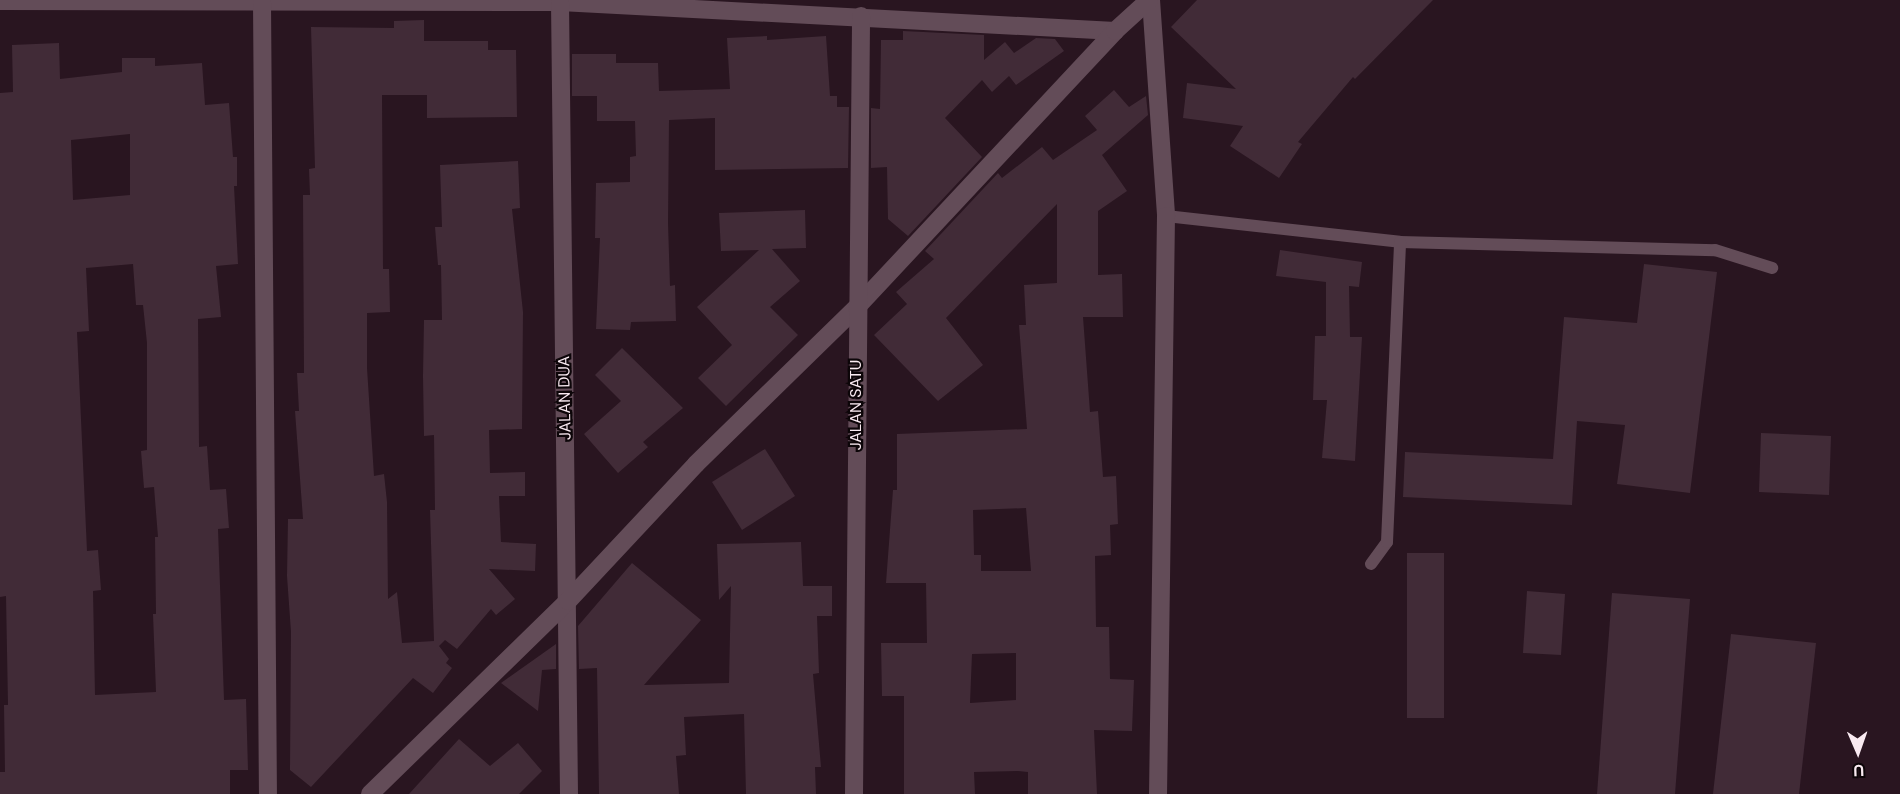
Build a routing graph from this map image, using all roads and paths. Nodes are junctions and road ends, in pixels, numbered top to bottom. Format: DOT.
graph roads {
  1 [pos="24,0"];
  2 [pos="382,0"];
  3 [pos="1150,0"];
  4 [pos="0,1"];
  5 [pos="206,1"];
  6 [pos="262,2"];
  7 [pos="560,2"];
  8 [pos="861,16"];
  9 [pos="1115,31"];
  10 [pos="1166,216"];
  11 [pos="1400,242"];
  12 [pos="1772,268"];
  13 [pos="857,307"];
  14 [pos="1371,564"];
  15 [pos="568,601"];
  16 [pos="268,794"];
  17 [pos="370,794"];
  18 [pos="569,794"];
  19 [pos="854,794"];
  20 [pos="1158,794"];
  1 -- 4 [label="street"];
  1 -- 5 [label="street"];
  2 -- 6 [label="street"];
  2 -- 7 [label="street"];
  3 -- 9 [label="street"];
  3 -- 10 [label="street"];
  5 -- 6 [label="street"];
  6 -- 16 [label="street"];
  7 -- 8 [label="street"];
  7 -- 15 [label="street, JALAN DUA"];
  8 -- 9 [label="street"];
  8 -- 13 [label="street, JALAN SATU"];
  9 -- 13 [label="street"];
  10 -- 11 [label="lane"];
  10 -- 20 [label="street"];
  11 -- 12 [label="lane"];
  11 -- 14 [label="lane"];
  13 -- 15 [label="street"];
  13 -- 19 [label="street, JALAN SATU"];
  15 -- 17 [label="street"];
  15 -- 18 [label="street, JALAN DUA"];
}
